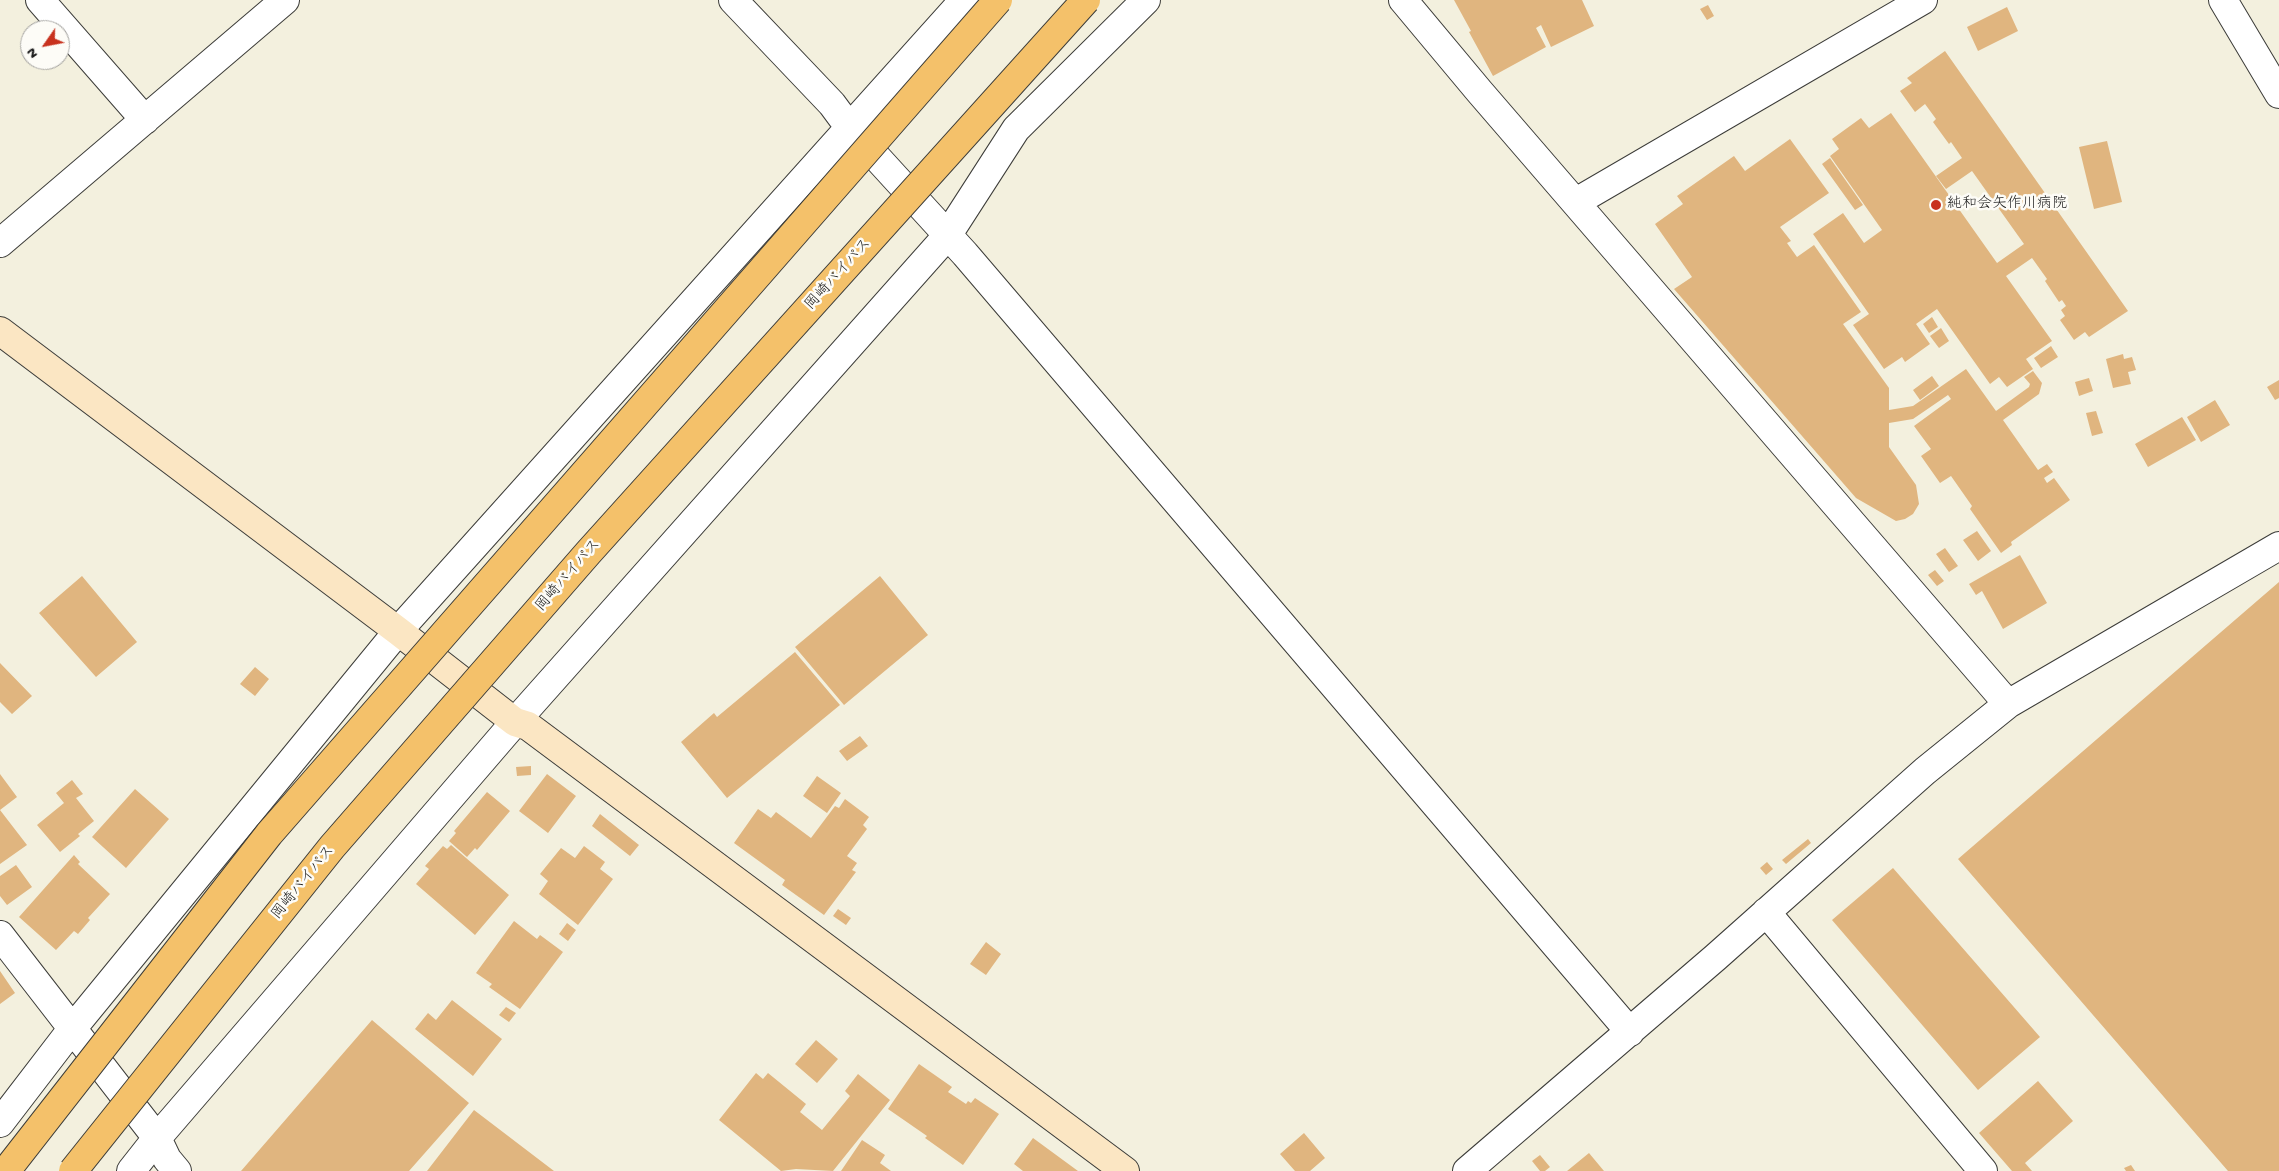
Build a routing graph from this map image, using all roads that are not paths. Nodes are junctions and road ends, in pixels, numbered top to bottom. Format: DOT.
graph roads {
  1 [pos="40,0"];
  2 [pos="284,0"];
  3 [pos="734,0"];
  4 [pos="964,0"];
  5 [pos="998,0"];
  6 [pos="1086,0"];
  7 [pos="1146,0"];
  8 [pos="1403,0"];
  9 [pos="1923,0"];
  10 [pos="2223,0"];
  11 [pos="2279,94"];
  12 [pos="145,120"];
  13 [pos="849,127"];
  14 [pos="1576,202"];
  15 [pos="947,236"];
  16 [pos="0,244"];
  17 [pos="0,331"];
  18 [pos="2279,546"];
  19 [pos="398,631"];
  20 [pos="2008,704"];
  21 [pos="515,722"];
  22 [pos="1766,912"];
  23 [pos="0,935"];
  24 [pos="72,1029"];
  25 [pos="1630,1032"];
  26 [pos="0,1123"];
  27 [pos="157,1138"];
  28 [pos="6,1171"];
  29 [pos="73,1171"];
  30 [pos="132,1171"];
  31 [pos="177,1171"];
  32 [pos="1125,1171"];
  33 [pos="1467,1171"];
  34 [pos="1983,1171"];
  1 -- 12 [label="street"];
  2 -- 12 [label="street"];
  3 -- 13 [label="street"];
  4 -- 13 [label="street"];
  5 -- 28 [label="highway, bridge"];
  6 -- 29 [label="highway, 岡崎バイパス, bridge"];
  7 -- 15 [label="street"];
  8 -- 14 [label="street"];
  9 -- 14 [label="street"];
  10 -- 11 [label="street"];
  12 -- 16 [label="street"];
  13 -- 15 [label="street"];
  13 -- 19 [label="street"];
  14 -- 20 [label="street"];
  15 -- 21 [label="street"];
  15 -- 25 [label="street"];
  17 -- 19 [label="street"];
  18 -- 20 [label="street"];
  19 -- 21 [label="street"];
  19 -- 24 [label="street"];
  20 -- 22 [label="street"];
  21 -- 27 [label="street"];
  21 -- 32 [label="street"];
  22 -- 25 [label="street"];
  22 -- 34 [label="street"];
  23 -- 24 [label="street"];
  24 -- 26 [label="street"];
  24 -- 27 [label="street"];
  25 -- 33 [label="street"];
  27 -- 30 [label="street"];
  27 -- 31 [label="street"];
}
